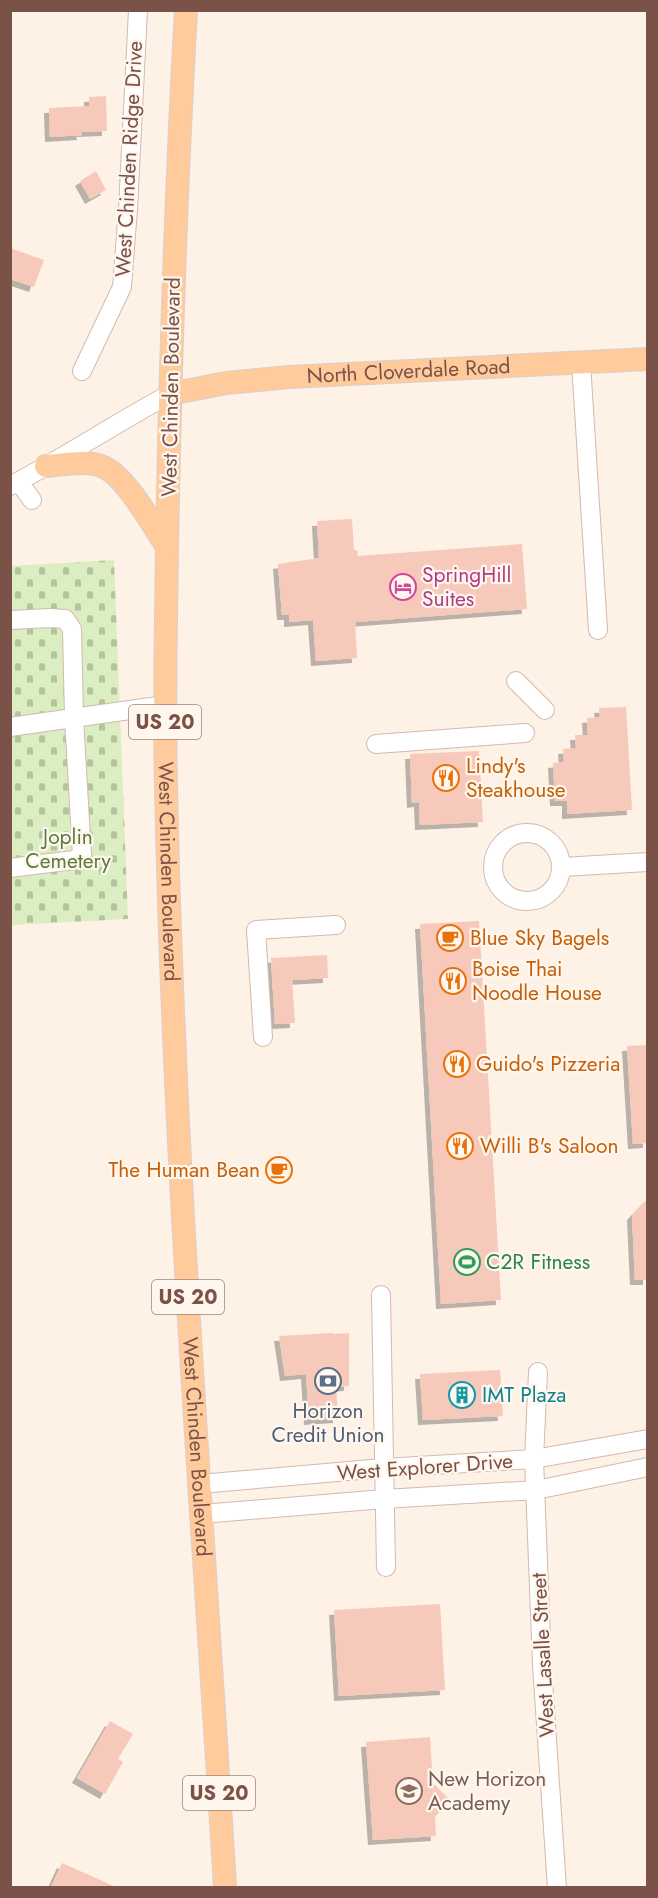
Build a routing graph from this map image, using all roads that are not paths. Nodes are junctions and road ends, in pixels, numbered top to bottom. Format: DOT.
graph roads {
  1 [pos="138,10"];
  2 [pos="186,10"];
  3 [pos="648,359"];
  4 [pos="581,363"];
  5 [pos="82,371"];
  6 [pos="170,394"];
  7 [pos="46,466"];
  8 [pos="15,484"];
  9 [pos="32,500"];
  10 [pos="167,548"];
  11 [pos="10,620"];
  12 [pos="598,630"];
  13 [pos="516,681"];
  14 [pos="165,705"];
  15 [pos="545,710"];
  16 [pos="74,718"];
  17 [pos="10,727"];
  18 [pos="525,734"];
  19 [pos="376,744"];
  20 [pos="648,862"];
  21 [pos="562,867"];
  22 [pos="10,868"];
  23 [pos="336,925"];
  24 [pos="263,1037"];
  25 [pos="381,1295"];
  26 [pos="538,1372"];
  27 [pos="648,1439"];
  28 [pos="534,1459"];
  29 [pos="648,1467"];
  30 [pos="383,1468"];
  31 [pos="200,1484"];
  32 [pos="536,1490"];
  33 [pos="384,1499"];
  34 [pos="202,1514"];
  35 [pos="386,1567"];
  36 [pos="225,1887"];
  37 [pos="557,1887"];
  1 -- 5 [label="street, West Chinden Ridge Drive"];
  2 -- 6 [label="main road, West Chinden Boulevard"];
  3 -- 4 [label="main road, North Cloverdale Road"];
  4 -- 6 [label="main road, North Cloverdale Road"];
  4 -- 12 [label="street"];
  6 -- 7 [label="street"];
  6 -- 10 [label="main road, West Chinden Boulevard"];
  7 -- 8 [label="street"];
  7 -- 10 [label="main road"];
  8 -- 9 [label="street"];
  10 -- 14 [label="main road, West Chinden Boulevard / US 20"];
  11 -- 16 [label="street"];
  13 -- 15 [label="street"];
  14 -- 16 [label="street"];
  14 -- 31 [label="main road, West Chinden Boulevard / US 20"];
  16 -- 17 [label="street"];
  16 -- 22 [label="street"];
  18 -- 19 [label="street"];
  20 -- 21 [label="street"];
  23 -- 24 [label="street"];
  25 -- 30 [label="street"];
  26 -- 28 [label="street, West Lasalle Street"];
  27 -- 28 [label="street, West Explorer Drive"];
  28 -- 30 [label="street, West Explorer Drive"];
  28 -- 32 [label="street, West Lasalle Street"];
  29 -- 32 [label="street, West Explorer Drive"];
  30 -- 31 [label="street, West Explorer Drive"];
  30 -- 33 [label="street"];
  31 -- 34 [label="main road, West Chinden Boulevard / US 20"];
  32 -- 33 [label="street, West Explorer Drive"];
  32 -- 37 [label="street, West Lasalle Street"];
  33 -- 34 [label="street, West Explorer Drive"];
  33 -- 35 [label="street"];
  34 -- 36 [label="main road, West Chinden Boulevard / US 20"];
}
